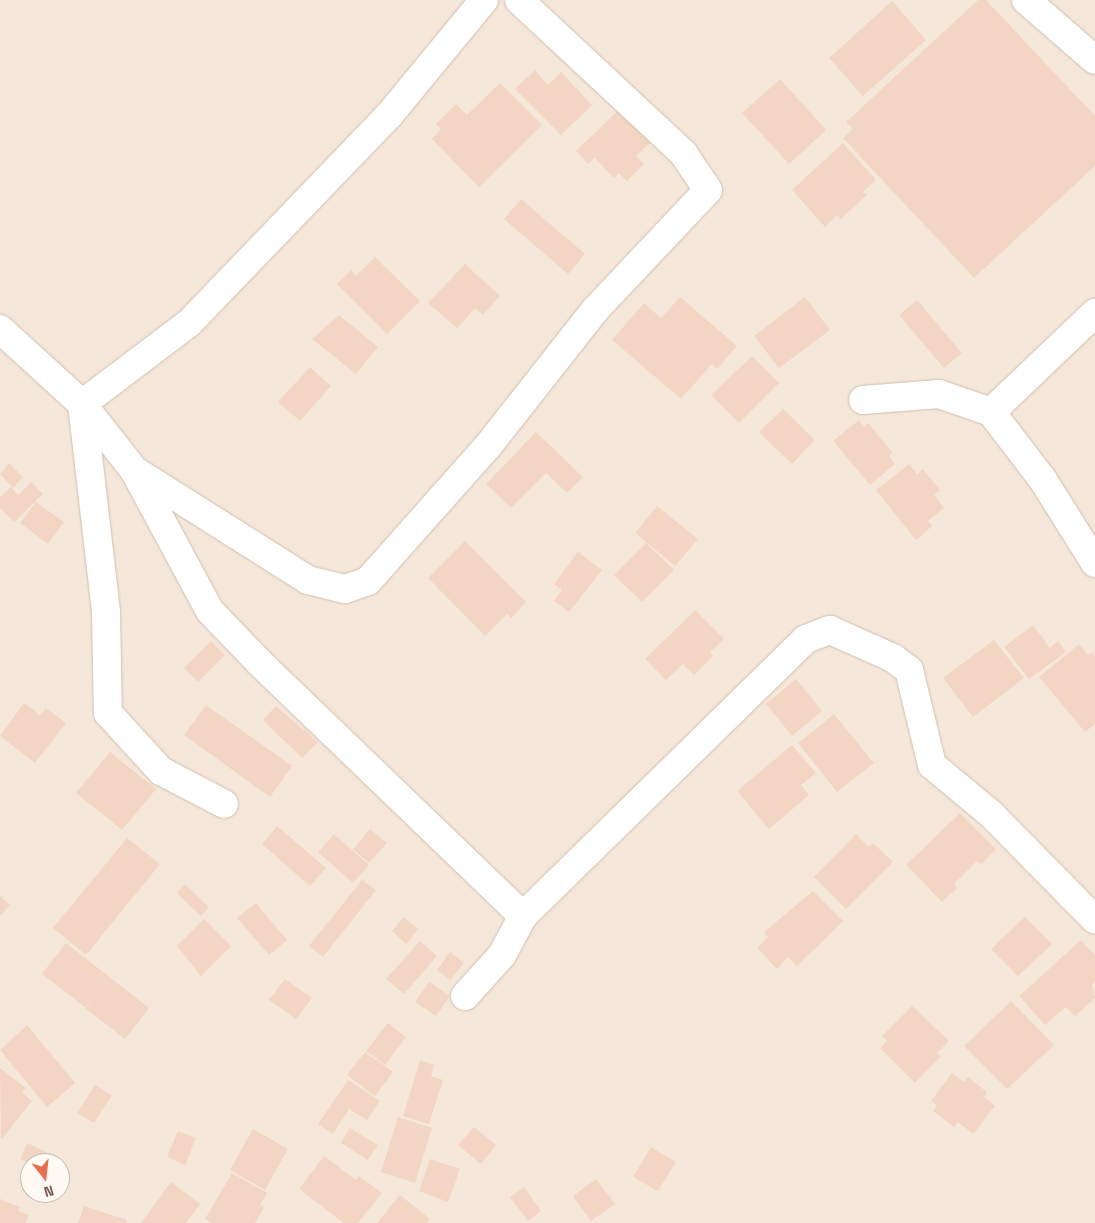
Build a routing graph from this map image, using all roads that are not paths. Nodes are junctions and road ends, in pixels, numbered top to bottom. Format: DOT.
graph roads {
  1 [pos="484,0"];
  2 [pos="519,0"];
  3 [pos="1026,0"];
  4 [pos="1095,60"];
  5 [pos="1095,313"];
  6 [pos="0,329"];
  7 [pos="863,400"];
  8 [pos="82,404"];
  9 [pos="990,412"];
  10 [pos="134,470"];
  11 [pos="1095,563"];
  12 [pos="224,804"];
  13 [pos="523,916"];
  14 [pos="1095,920"];
  15 [pos="465,996"];
  1 -- 8 [label="street"];
  2 -- 10 [label="street"];
  3 -- 4 [label="street"];
  5 -- 9 [label="street"];
  6 -- 8 [label="street"];
  7 -- 9 [label="street"];
  8 -- 10 [label="street"];
  8 -- 12 [label="street"];
  9 -- 11 [label="street"];
  10 -- 13 [label="street"];
  13 -- 14 [label="street"];
  13 -- 15 [label="street"];
}
